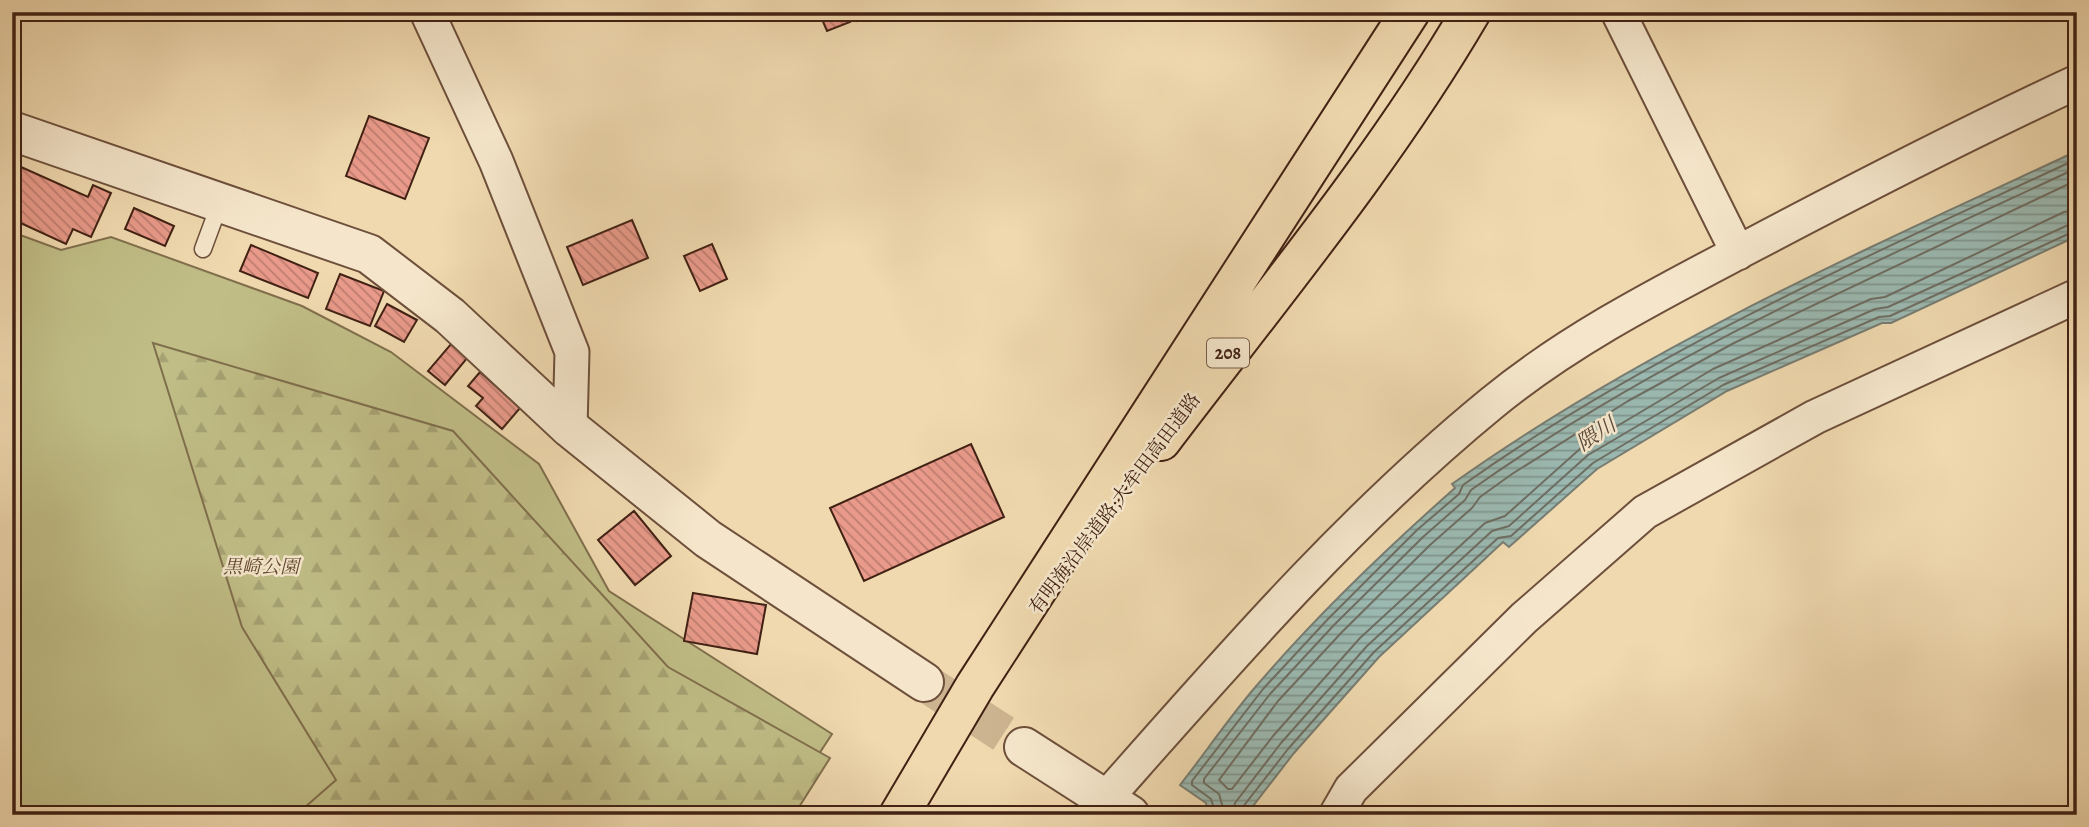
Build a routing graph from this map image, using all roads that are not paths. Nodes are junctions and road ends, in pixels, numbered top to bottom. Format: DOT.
graph roads {
  1 [pos="428,12"];
  2 [pos="1410,12"];
  3 [pos="1471,12"];
  4 [pos="1618,12"];
  5 [pos="2077,82"];
  6 [pos="12,131"];
  7 [pos="220,201"];
  8 [pos="203,249"];
  9 [pos="1738,253"];
  10 [pos="2077,296"];
  11 [pos="570,428"];
  12 [pos="924,682"];
  13 [pos="975,686"];
  14 [pos="1024,747"];
  15 [pos="1118,806"];
  16 [pos="899,815"];
  17 [pos="1336,815"];
  1 -- 11 [label="street"];
  2 -- 13 [label="highway, 有明海沿岸道路;大牟田高田道路 / 208"];
  3 -- 13 [label="highway, 有明海沿岸道路;大牟田高田道路 / 208"];
  4 -- 9 [label="street"];
  5 -- 9 [label="street"];
  6 -- 7 [label="street"];
  7 -- 8 [label="lane"];
  7 -- 11 [label="street"];
  9 -- 15 [label="street"];
  10 -- 17 [label="street"];
  11 -- 12 [label="street"];
  13 -- 16 [label="highway, 有明海沿岸道路;大牟田高田道路 / 208"];
  14 -- 15 [label="street"];
}
